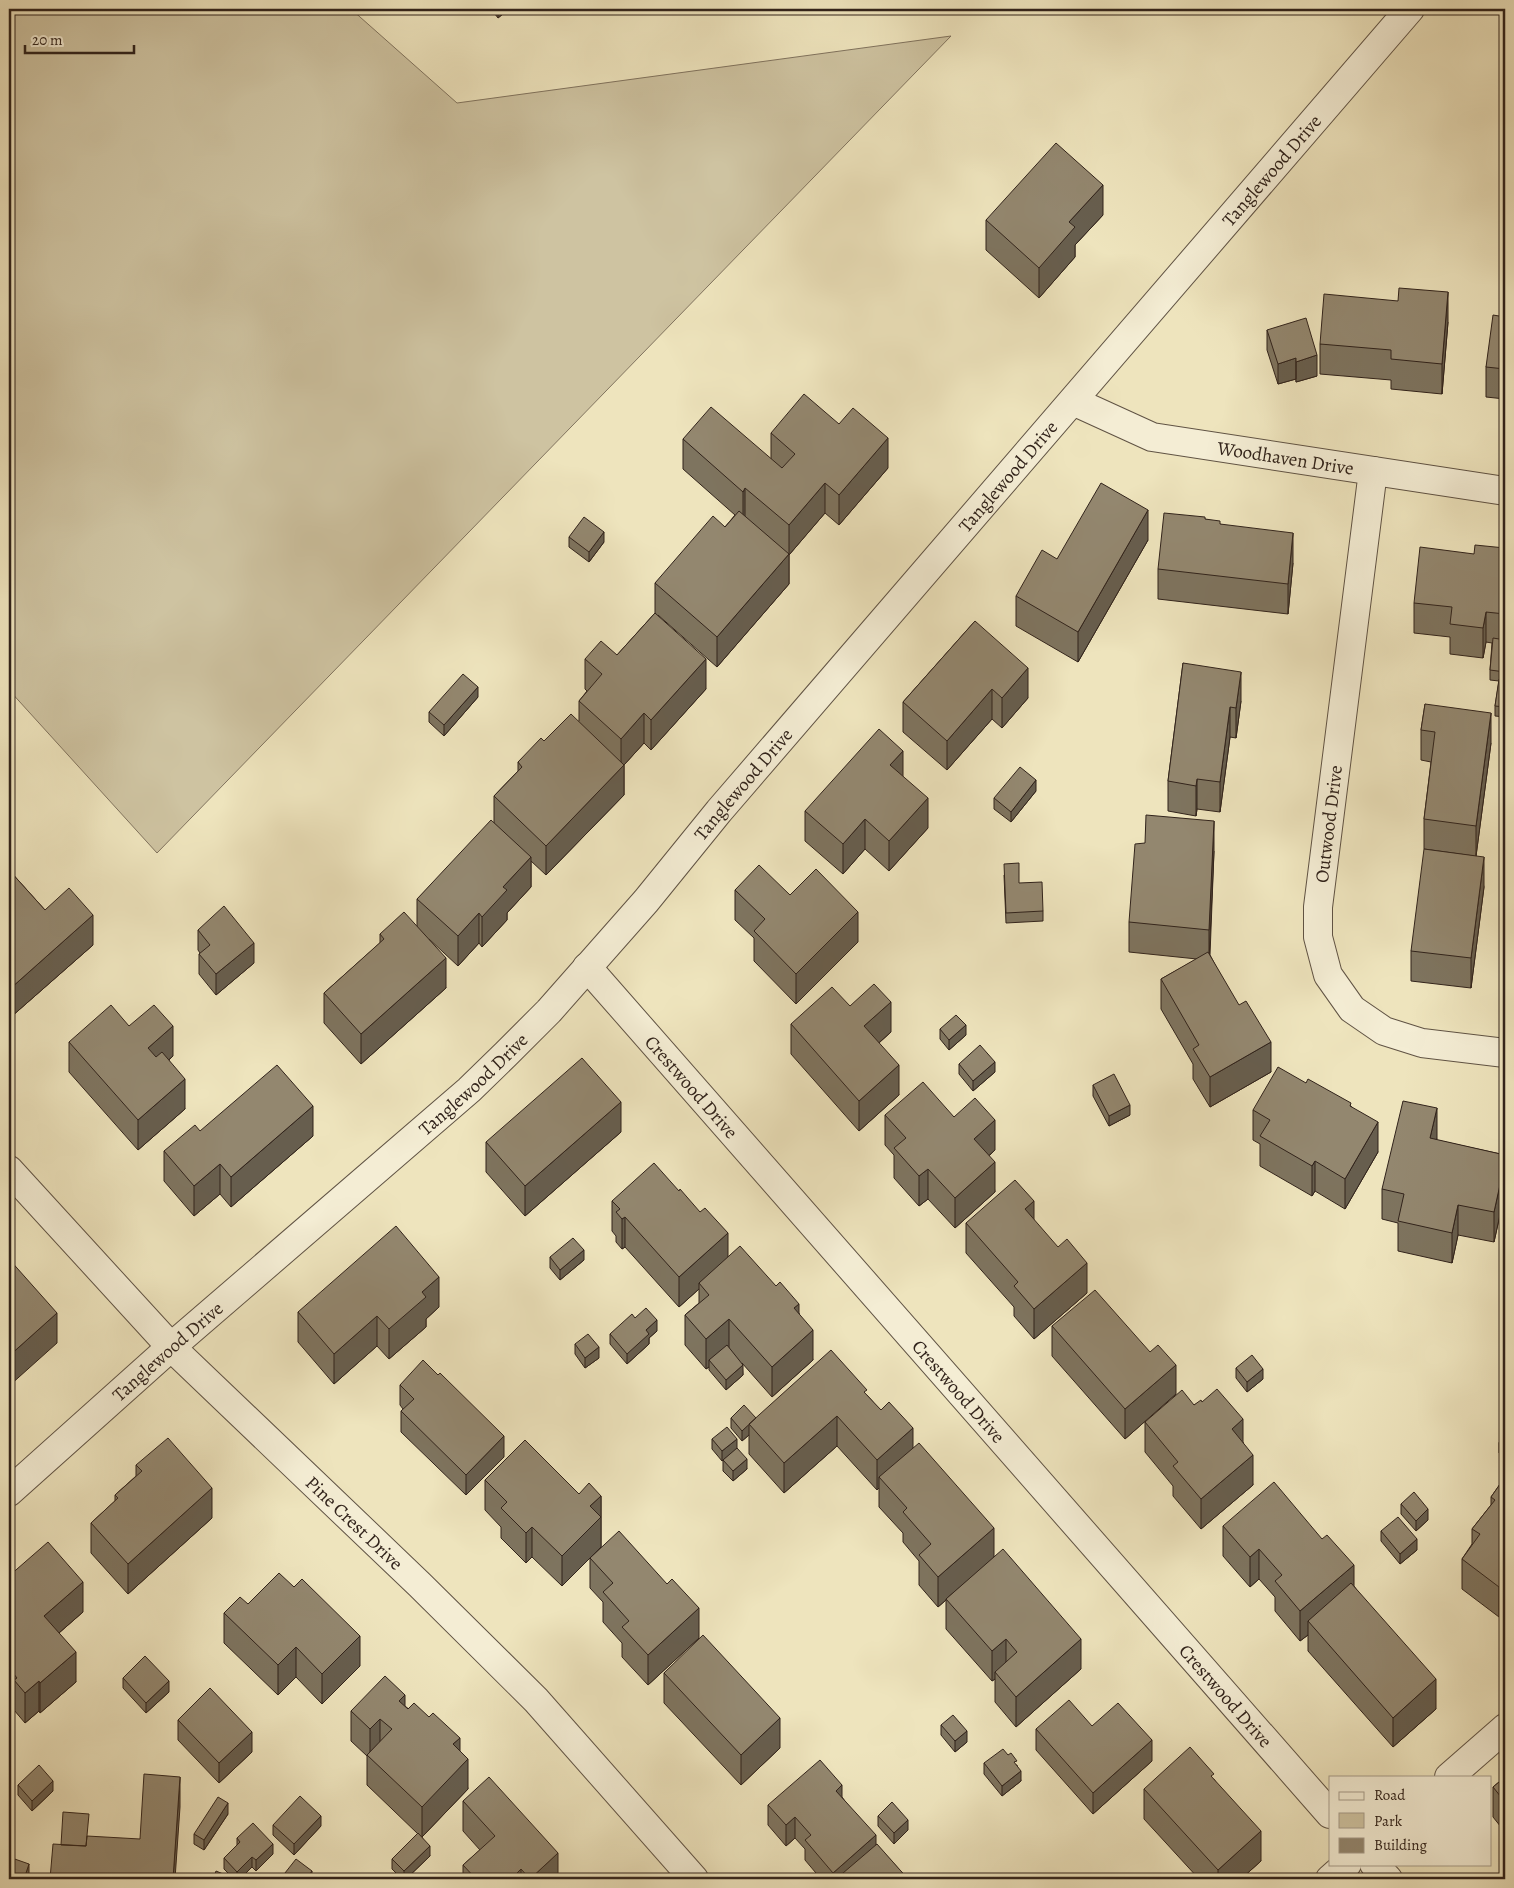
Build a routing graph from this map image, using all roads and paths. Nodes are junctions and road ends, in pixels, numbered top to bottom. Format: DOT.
graph roads {
  1 [pos="1410,9"];
  2 [pos="1074,401"];
  3 [pos="1373,471"];
  4 [pos="1505,491"];
  5 [pos="587,967"];
  6 [pos="1505,1054"];
  7 [pos="9,1170"];
  8 [pos="171,1347"];
  9 [pos="9,1492"];
  10 [pos="1505,1728"];
  11 [pos="1449,1776"];
  12 [pos="1329,1813"];
  13 [pos="1345,1866"];
  14 [pos="1376,1866"];
  15 [pos="694,1879"];
  16 [pos="1330,1879"];
  17 [pos="1388,1879"];
  1 -- 2 [label="street, Tanglewood Drive"];
  2 -- 3 [label="street, Woodhaven Drive"];
  2 -- 5 [label="street, Tanglewood Drive"];
  3 -- 4 [label="street, Woodhaven Drive"];
  3 -- 6 [label="street, Outwood Drive"];
  5 -- 8 [label="street, Tanglewood Drive"];
  5 -- 12 [label="street, Crestwood Drive"];
  7 -- 8 [label="street, Pine Crest Drive"];
  8 -- 9 [label="street, Tanglewood Drive"];
  8 -- 15 [label="street, Pine Crest Drive"];
  10 -- 11 [label="street"];
  13 -- 16 [label="street"];
  14 -- 17 [label="street"];
}
